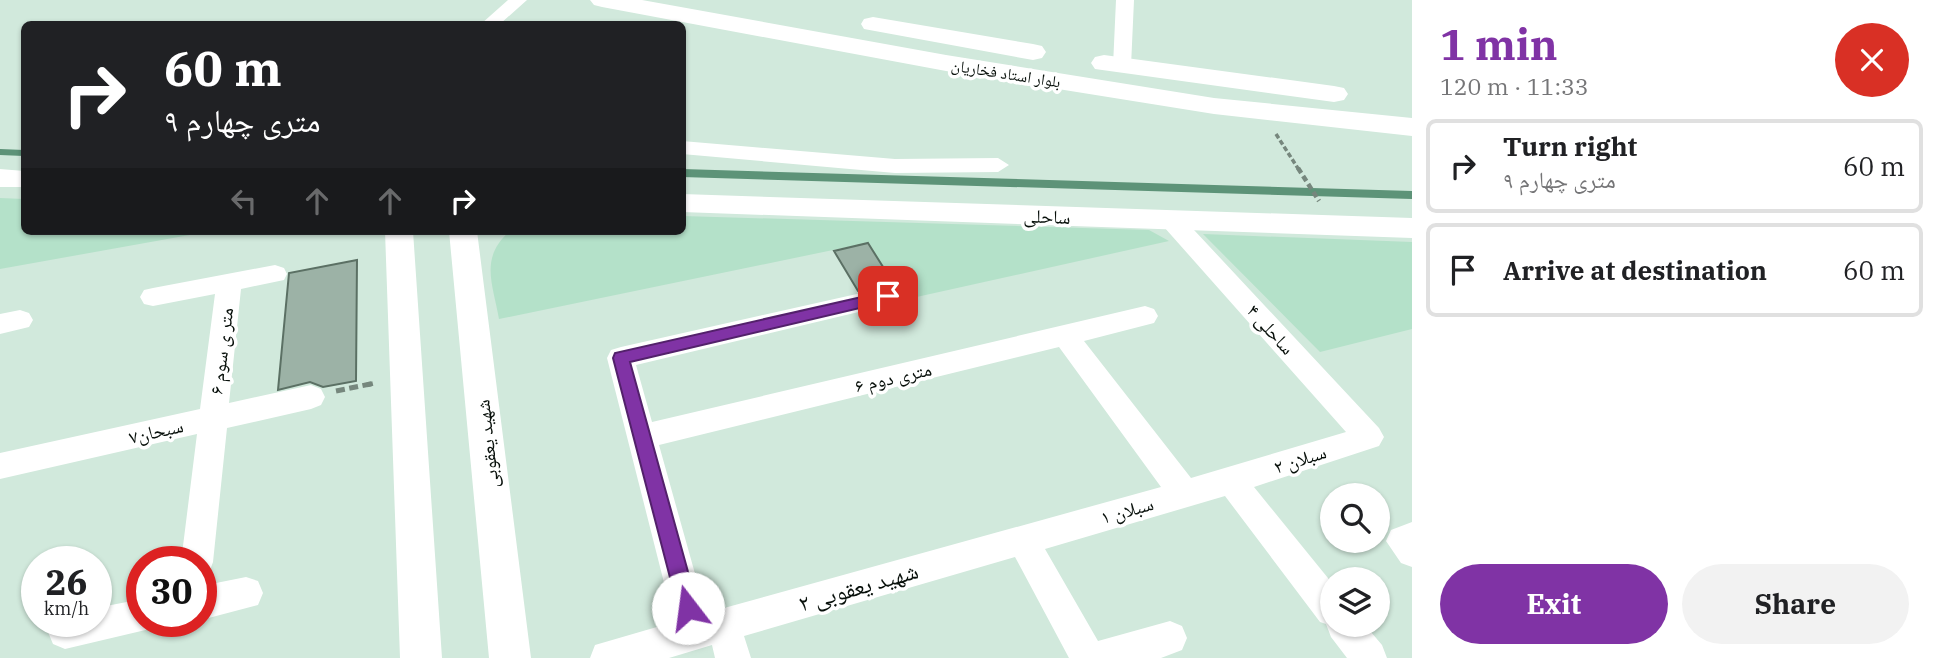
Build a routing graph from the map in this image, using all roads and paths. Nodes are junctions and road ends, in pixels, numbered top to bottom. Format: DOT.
graph roads {
  1 [pos="518,0"];
  2 [pos="602,0"];
  3 [pos="730,0"];
  4 [pos="1125,0"];
  5 [pos="494,21"];
  6 [pos="1054,55"];
  7 [pos="1082,59"];
  8 [pos="1122,66"];
  9 [pos="1412,102"];
  10 [pos="1266,111"];
  11 [pos="1412,127"];
  12 [pos="686,147"];
  13 [pos="998,165"];
  14 [pos="0,178"];
  15 [pos="21,179"];
  16 [pos="686,203"];
  17 [pos="1321,204"];
  18 [pos="1172,220"];
  19 [pos="1412,228"];
  20 [pos="399,235"];
  21 [pos="463,235"];
  22 [pos="275,274"];
  23 [pos="229,283"];
  24 [pos="888,296"];
  25 [pos="153,297"];
  26 [pos="1145,316"];
  27 [pos="1065,335"];
  28 [pos="407,376"];
  29 [pos="311,397"];
  30 [pos="214,418"];
  31 [pos="641,437"];
  32 [pos="1369,437"];
  33 [pos="0,466"];
  34 [pos="1231,481"];
  35 [pos="1184,493"];
  36 [pos="1412,537"];
  37 [pos="1022,539"];
  38 [pos="199,546"];
  39 [pos="1412,552"];
  40 [pos="246,593"];
  41 [pos="1320,595"];
  42 [pos="217,599"];
  43 [pos="709,629"];
  44 [pos="1352,637"];
  45 [pos="1170,638"];
  46 [pos="421,658"];
  47 [pos="510,658"];
  48 [pos="608,658"];
  49 [pos="733,658"];
  50 [pos="1088,658"];
  51 [pos="1100,658"];
  52 [pos="1369,658"];
  1 -- 5 [label="street"];
  2 -- 10 [label="main road, بلوار استاد فخاریان"];
  3 -- 6 [label="main road, بلوار استاد فخاریان"];
  4 -- 8 [label="street"];
  7 -- 8 [label="main road, بلوار استاد فخاریان"];
  8 -- 9 [label="main road, بلوار استاد فخاریان"];
  10 -- 11 [label="main road, بلوار استاد فخاریان"];
  10 -- 17 [label="path"];
  12 -- 13 [label="street"];
  14 -- 15 [label="street"];
  16 -- 18 [label="street, ساحلی"];
  18 -- 19 [label="street, ساحلی"];
  18 -- 32 [label="street, ساحلی ۴"];
  20 -- 28 [label="street"];
  21 -- 47 [label="street, شهید یعقوبی"];
  22 -- 23 [label="street"];
  23 -- 25 [label="street"];
  23 -- 30 [label="street, ۶ متر ی سوم"];
  24 -- 31 [label="street"];
  26 -- 27 [label="street, ۶ متری دوم"];
  27 -- 31 [label="street, ۶ متری دوم"];
  27 -- 35 [label="street"];
  28 -- 29 [label="path"];
  28 -- 46 [label="street"];
  29 -- 30 [label="street, سبحان۷"];
  30 -- 33 [label="street, سبحان۷"];
  30 -- 38 [label="street"];
  31 -- 43 [label="street"];
  32 -- 34 [label="street, سبلان ۲"];
  34 -- 35 [label="street, سبلان ۱"];
  34 -- 41 [label="street"];
  35 -- 37 [label="street, سبلان ۱"];
  36 -- 39 [label="street"];
  37 -- 43 [label="street, شهید یعقوبی ۲"];
  37 -- 50 [label="street"];
  40 -- 42 [label="street"];
  43 -- 48 [label="street, شهید یعقوبی ۲"];
  43 -- 49 [label="street"];
  44 -- 52 [label="street"];
  45 -- 51 [label="street"];
}
